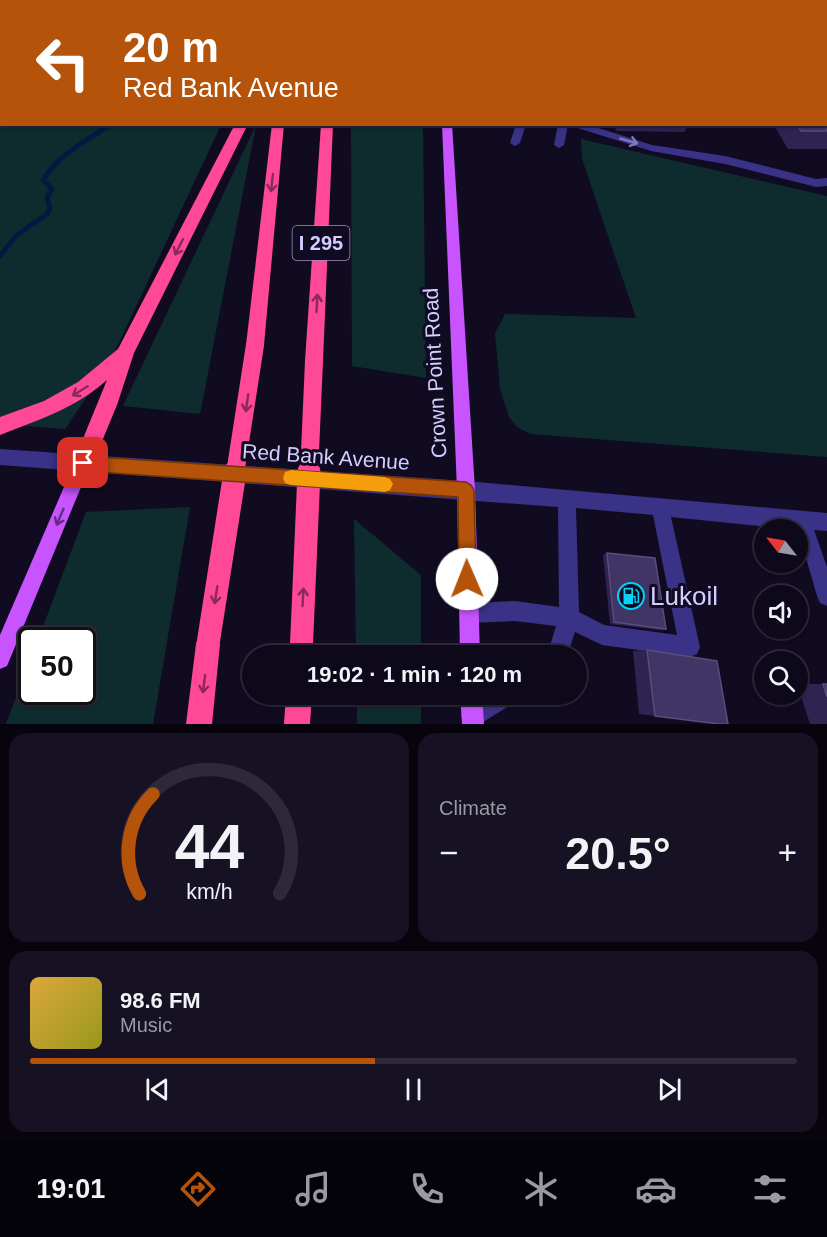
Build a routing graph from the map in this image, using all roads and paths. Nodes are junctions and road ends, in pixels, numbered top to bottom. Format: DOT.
graph roads {
  1 [pos="241,126"];
  2 [pos="278,126"];
  3 [pos="327,126"];
  4 [pos="447,126"];
  5 [pos="520,126"];
  6 [pos="563,126"];
  7 [pos="580,126"];
  8 [pos="515,142"];
  9 [pos="559,145"];
  10 [pos="827,182"];
  11 [pos="124,353"];
  12 [pos="0,426"];
  13 [pos="0,457"];
  14 [pos="83,463"];
  15 [pos="466,490"];
  16 [pos="567,500"];
  17 [pos="660,508"];
  18 [pos="790,519"];
  19 [pos="808,520"];
  20 [pos="827,522"];
  21 [pos="808,538"];
  22 [pos="827,596"];
  23 [pos="469,613"];
  24 [pos="569,618"];
  25 [pos="301,645"];
  26 [pos="470,645"];
  27 [pos="560,645"];
  28 [pos="0,659"];
  29 [pos="298,705"];
  30 [pos="487,705"];
  31 [pos="472,712"];
  32 [pos="199,724"];
  33 [pos="297,724"];
  1 -- 11 [label="highway, one-way"];
  2 -- 32 [label="highway, I 295, one-way, bridge"];
  25 -- 3 [label="highway, I 295, one-way, bridge"];
  4 -- 15 [label="main road, Crown Point Road"];
  5 -- 8 [label="street"];
  6 -- 9 [label="street"];
  7 -- 10 [label="street, one-way"];
  11 -- 12 [label="highway, one-way"];
  11 -- 14 [label="highway"];
  13 -- 14 [label="street, Red Bank Avenue"];
  14 -- 15 [label="street, Red Bank Avenue"];
  14 -- 28 [label="main road, one-way"];
  15 -- 16 [label="street, Red Bank Avenue"];
  15 -- 23 [label="main road, Crown Point Road"];
  16 -- 17 [label="street, Red Bank Avenue"];
  16 -- 24 [label="street"];
  17 -- 18 [label="street, Red Bank Avenue"];
  17 -- 24 [label="street"];
  19 -- 20 [label="street, Red Bank Avenue"];
  21 -- 22 [label="street"];
  23 -- 24 [label="street"];
  23 -- 26 [label="main road, Crown Point Road"];
  24 -- 27 [label="street"];
  29 -- 33 [label="highway"];
  30 -- 31 [label="street"];
}
